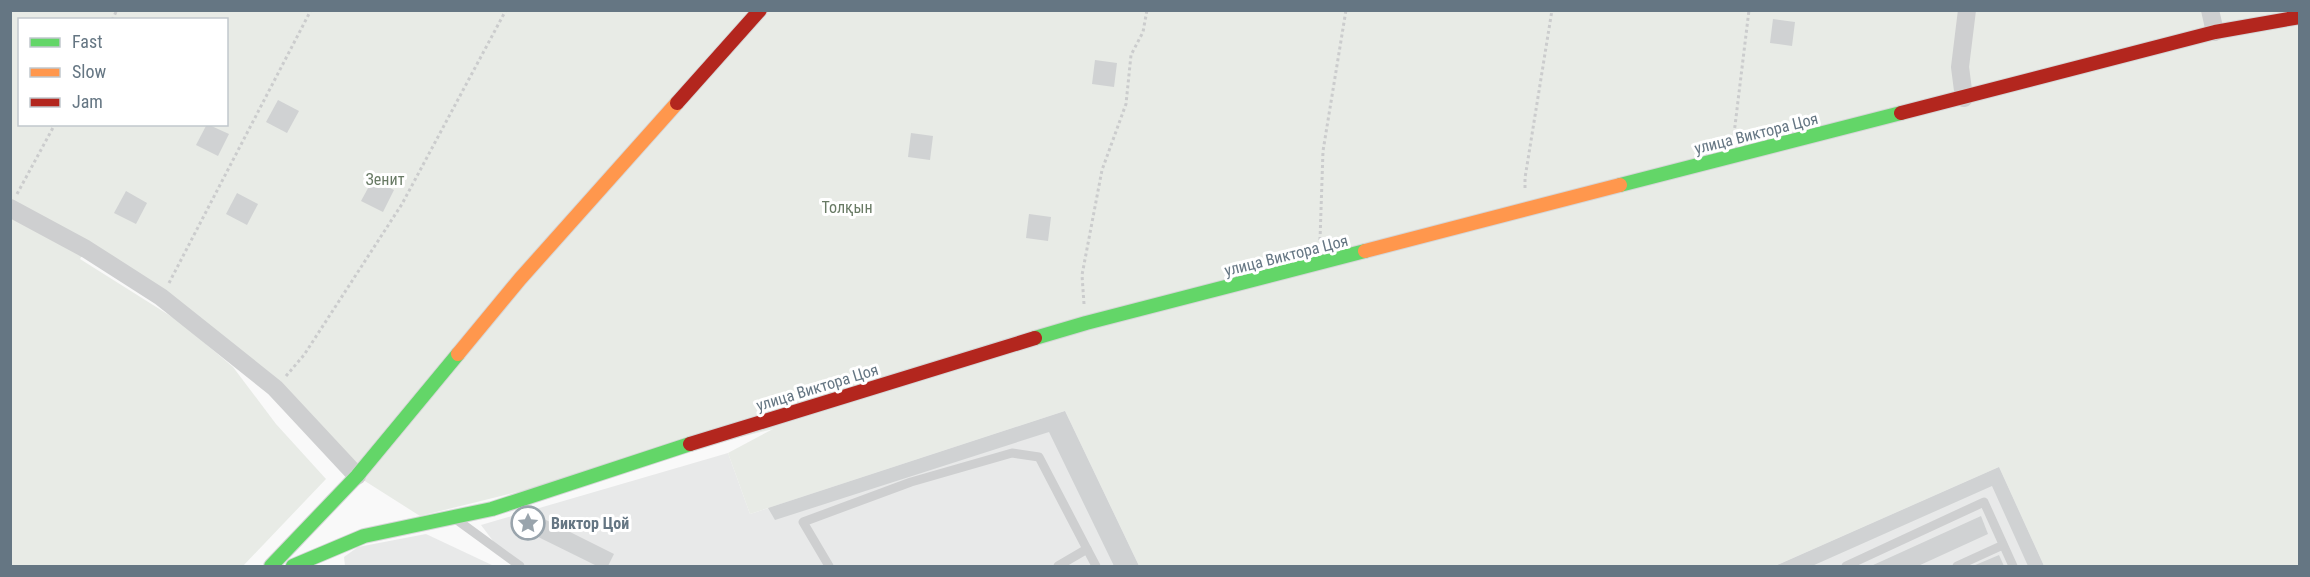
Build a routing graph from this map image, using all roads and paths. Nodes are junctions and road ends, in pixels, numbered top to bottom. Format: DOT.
graph roads {
  1 [pos="311,10"];
  2 [pos="506,10"];
  3 [pos="760,10"];
  4 [pos="1147,10"];
  5 [pos="1346,10"];
  6 [pos="1551,10"];
  7 [pos="1749,10"];
  8 [pos="1967,10"];
  9 [pos="2210,10"];
  10 [pos="2300,17"];
  11 [pos="2215,32"];
  12 [pos="1964,98"];
  13 [pos="54,126"];
  14 [pos="1732,156"];
  15 [pos="13,202"];
  16 [pos="1527,211"];
  17 [pos="1320,263"];
  18 [pos="161,297"];
  19 [pos="1086,323"];
  20 [pos="275,388"];
  21 [pos="357,476"];
  22 [pos="453,517"];
  23 [pos="2003,545"];
  24 [pos="1087,549"];
  25 [pos="271,567"];
  26 [pos="293,567"];
  27 [pos="520,567"];
  28 [pos="829,567"];
  29 [pos="1058,567"];
  30 [pos="1096,567"];
  31 [pos="1846,567"];
  32 [pos="1957,567"];
  33 [pos="2013,567"];
  1 -- 18 [label="path"];
  2 -- 20 [label="path"];
  3 -- 21 [label="street"];
  4 -- 19 [label="path"];
  5 -- 17 [label="path"];
  6 -- 16 [label="path"];
  7 -- 14 [label="path"];
  8 -- 12 [label="street"];
  9 -- 11 [label="street"];
  10 -- 11 [label="street, улица Виктора Цоя"];
  11 -- 12 [label="street, улица Виктора Цоя"];
  12 -- 14 [label="street, улица Виктора Цоя"];
  13 -- 15 [label="path"];
  14 -- 16 [label="street, улица Виктора Цоя"];
  15 -- 18 [label="street"];
  16 -- 17 [label="street, улица Виктора Цоя"];
  17 -- 19 [label="street, улица Виктора Цоя"];
  18 -- 20 [label="street"];
  19 -- 22 [label="street, улица Виктора Цоя"];
  20 -- 21 [label="street"];
  21 -- 25 [label="street"];
  22 -- 26 [label="street, улица Виктора Цоя"];
  22 -- 27 [label="lane"];
  23 -- 31 [label="lane"];
  23 -- 32 [label="lane"];
  23 -- 33 [label="lane"];
  24 -- 28 [label="lane"];
  24 -- 29 [label="lane"];
  24 -- 30 [label="lane"];
}
